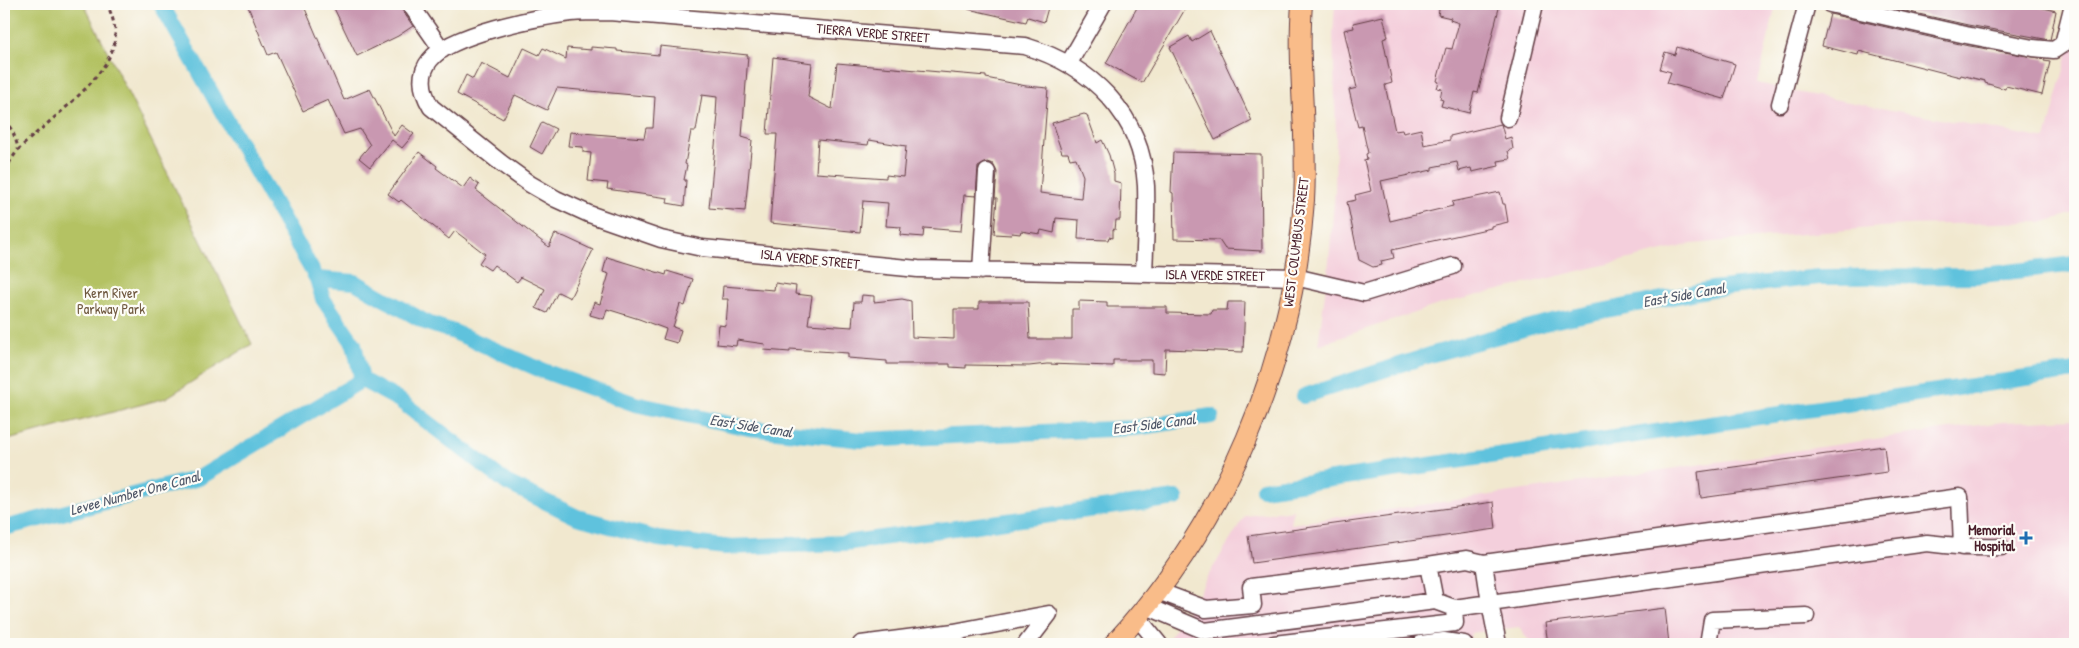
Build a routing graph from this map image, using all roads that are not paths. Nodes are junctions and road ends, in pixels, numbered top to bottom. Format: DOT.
graph roads {
  1 [pos="410,4"];
  2 [pos="1103,4"];
  3 [pos="1302,4"];
  4 [pos="1535,4"];
  5 [pos="1807,4"];
  6 [pos="1830,4"];
  7 [pos="2073,4"];
  8 [pos="442,50"];
  9 [pos="1069,64"];
  10 [pos="1780,104"];
  11 [pos="1508,118"];
  12 [pos="987,172"];
  13 [pos="1453,266"];
  14 [pos="981,271"];
  15 [pos="1144,274"];
  16 [pos="1295,277"];
  17 [pos="1962,547"];
  18 [pos="2001,547"];
  19 [pos="1484,563"];
  20 [pos="1428,565"];
  21 [pos="1435,601"];
  22 [pos="1490,603"];
  23 [pos="1147,605"];
  24 [pos="1454,608"];
  25 [pos="1806,616"];
  26 [pos="956,638"];
  27 [pos="861,644"];
  28 [pos="1026,644"];
  29 [pos="1114,644"];
  30 [pos="1159,644"];
  31 [pos="1283,644"];
  32 [pos="1422,644"];
  33 [pos="1464,644"];
  34 [pos="1498,644"];
  35 [pos="1708,644"];
  1 -- 8 [label="street"];
  2 -- 9 [label="street"];
  3 -- 16 [label="main road, WEST COLUMBUS STREET"];
  4 -- 11 [label="street"];
  5 -- 10 [label="street"];
  6 -- 7 [label="street"];
  8 -- 9 [label="street, TIERRA VERDE STREET"];
  8 -- 14 [label="street, ISLA VERDE STREET"];
  9 -- 15 [label="street, TIERRA VERDE STREET"];
  12 -- 14 [label="street"];
  13 -- 16 [label="street, ISLA VERDE STREET"];
  14 -- 15 [label="street, ISLA VERDE STREET"];
  15 -- 16 [label="street, ISLA VERDE STREET"];
  16 -- 23 [label="main road, WEST COLUMBUS STREET"];
  17 -- 18 [label="street"];
  17 -- 19 [label="street"];
  17 -- 22 [label="street"];
  19 -- 20 [label="street"];
  19 -- 22 [label="street"];
  20 -- 21 [label="street"];
  20 -- 23 [label="street"];
  21 -- 23 [label="street"];
  21 -- 24 [label="street"];
  22 -- 24 [label="street"];
  22 -- 34 [label="street"];
  23 -- 29 [label="main road, WEST COLUMBUS STREET"];
  23 -- 30 [label="street"];
  24 -- 31 [label="street"];
  25 -- 35 [label="street"];
  26 -- 27 [label="street"];
  26 -- 28 [label="street"];
  32 -- 33 [label="street"];
}
